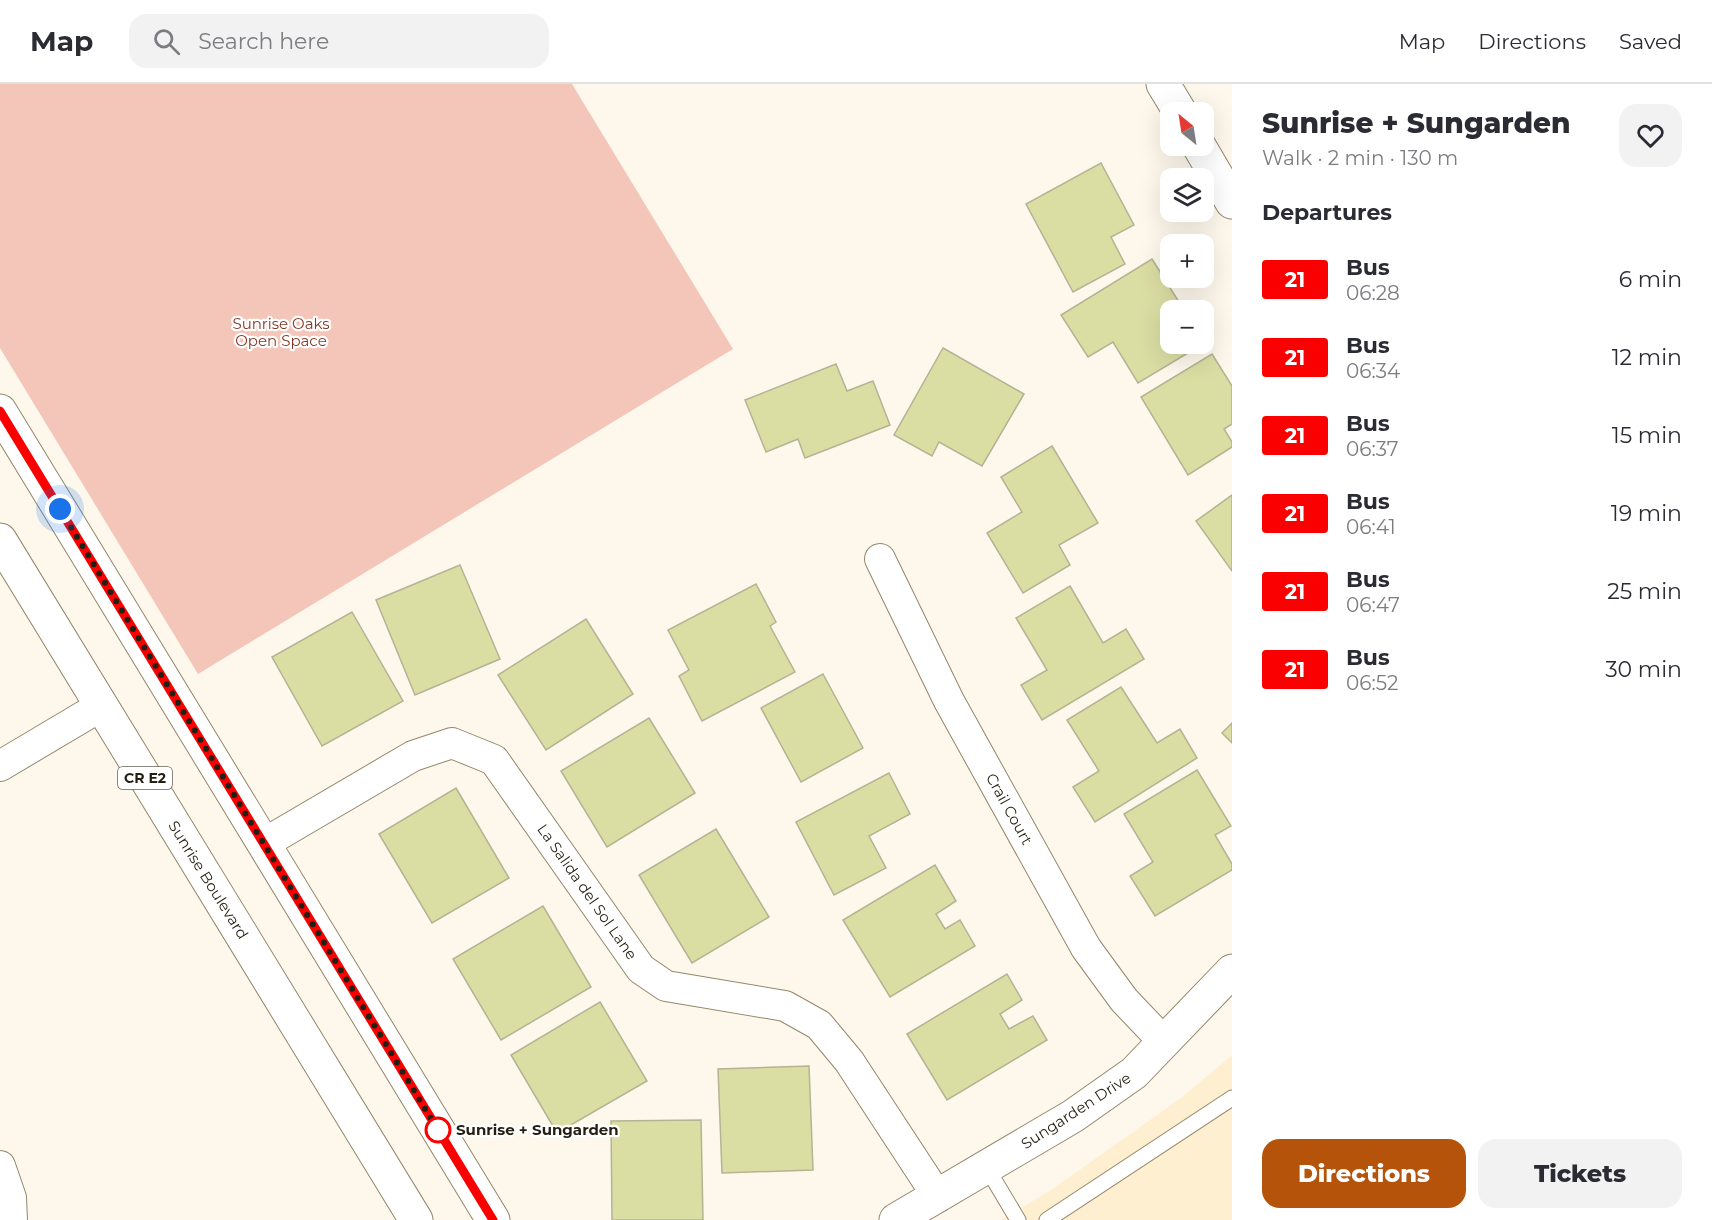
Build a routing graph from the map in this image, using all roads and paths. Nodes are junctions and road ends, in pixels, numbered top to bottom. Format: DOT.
graph roads {
  1 [pos="1163,84"];
  2 [pos="1174,102"];
  3 [pos="1205,156"];
  4 [pos="1232,202"];
  5 [pos="0,411"];
  6 [pos="0,540"];
  7 [pos="880,560"];
  8 [pos="101,706"];
  9 [pos="0,765"];
  10 [pos="263,844"];
  11 [pos="1232,971"];
  12 [pos="1164,1042"];
  13 [pos="1232,1098"];
  14 [pos="0,1166"];
  15 [pos="987,1168"];
  16 [pos="938,1197"];
  17 [pos="12,1220"];
  18 [pos="416,1220"];
  19 [pos="493,1220"];
  20 [pos="896,1220"];
  21 [pos="1018,1220"];
  22 [pos="1047,1220"];
  1 -- 2 [label="main road"];
  3 -- 4 [label="main road"];
  5 -- 10 [label="main road"];
  6 -- 8 [label="main road, Sunrise Boulevard / CR E2"];
  7 -- 12 [label="street, Crail Court"];
  8 -- 9 [label="street"];
  8 -- 18 [label="main road, Sunrise Boulevard / CR E2"];
  10 -- 16 [label="street, La Salida del Sol Lane"];
  10 -- 19 [label="main road"];
  11 -- 12 [label="main road, Sungarden Drive"];
  12 -- 15 [label="main road, Sungarden Drive"];
  13 -- 22 [label="lane"];
  14 -- 17 [label="street"];
  15 -- 16 [label="main road, Sungarden Drive"];
  15 -- 21 [label="lane"];
  16 -- 20 [label="main road, Sungarden Drive"];
}
